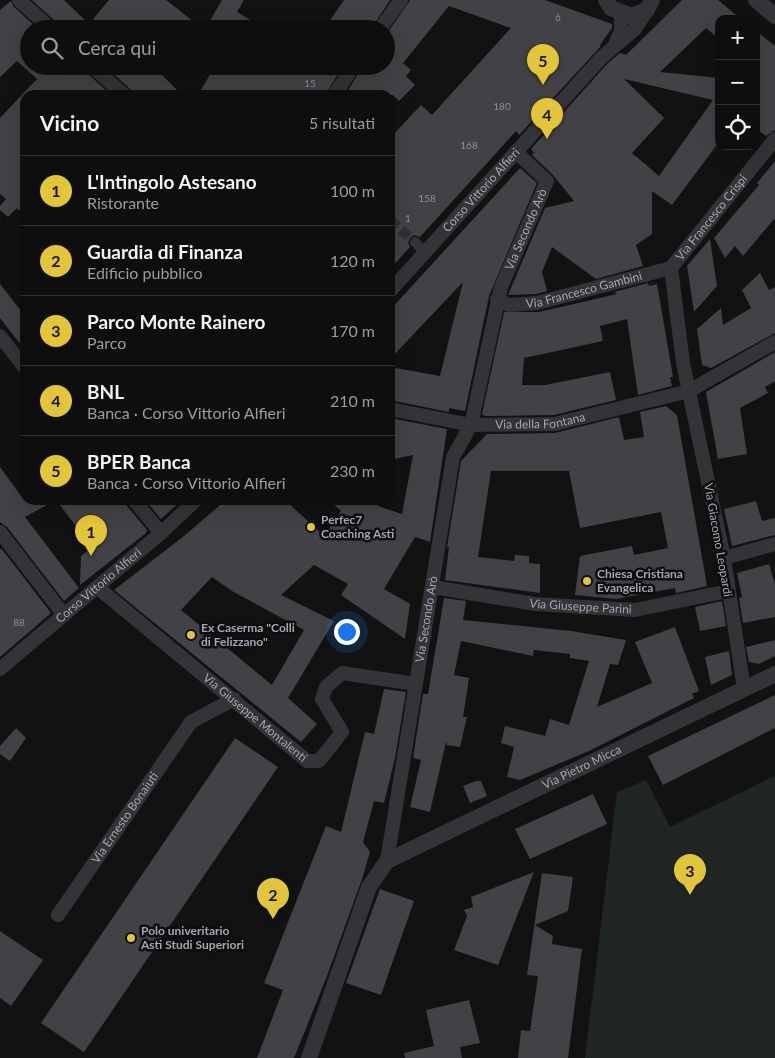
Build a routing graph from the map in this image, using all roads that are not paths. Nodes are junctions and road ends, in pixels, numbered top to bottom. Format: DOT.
graph roads {
  1 [pos="19,0"];
  2 [pos="401,0"];
  3 [pos="590,0"];
  4 [pos="756,0"];
  5 [pos="653,3"];
  6 [pos="612,7"];
  7 [pos="775,16"];
  8 [pos="40,20"];
  9 [pos="387,20"];
  10 [pos="615,45"];
  11 [pos="102,75"];
  12 [pos="348,75"];
  13 [pos="118,90"];
  14 [pos="337,90"];
  15 [pos="775,139"];
  16 [pos="516,152"];
  17 [pos="415,242"];
  18 [pos="426,252"];
  19 [pos="671,268"];
  20 [pos="395,286"];
  21 [pos="498,299"];
  22 [pos="775,342"];
  23 [pos="2,343"];
  24 [pos="20,363"];
  25 [pos="689,391"];
  26 [pos="395,411"];
  27 [pos="470,424"];
  28 [pos="138,505"];
  29 [pos="191,505"];
  30 [pos="0,532"];
  31 [pos="162,533"];
  32 [pos="775,544"];
  33 [pos="724,558"];
  34 [pos="97,587"];
  35 [pos="433,587"];
  36 [pos="728,591"];
  37 [pos="64,615"];
  38 [pos="0,669"];
  39 [pos="775,674"];
  40 [pos="416,684"];
  41 [pos="744,689"];
  42 [pos="234,699"];
  43 [pos="387,861"];
  44 [pos="58,915"];
  45 [pos="309,1058"];
  1 -- 8 [label="street"];
  2 -- 9 [label="street"];
  3 -- 6 [label="street"];
  4 -- 7 [label="street"];
  5 -- 6 [label="street"];
  5 -- 10 [label="street, Corso Vittorio Alfieri"];
  6 -- 10 [label="street, Corso Vittorio Alfieri"];
  10 -- 16 [label="street, Corso Vittorio Alfieri"];
  11 -- 13 [label="street"];
  12 -- 14 [label="street"];
  15 -- 19 [label="street, Via Francesco Crispi"];
  16 -- 18 [label="street, Corso Vittorio Alfieri"];
  16 -- 21 [label="street, Via Secondo Arò"];
  17 -- 18 [label="street"];
  18 -- 20 [label="street, Corso Vittorio Alfieri"];
  19 -- 21 [label="street, Via Francesco Gambini"];
  19 -- 25 [label="street, Via Francesco Crispi"];
  21 -- 27 [label="street, Via Secondo Arò"];
  22 -- 25 [label="street, Via della Fontana"];
  23 -- 24 [label="street"];
  25 -- 27 [label="street, Via della Fontana"];
  25 -- 33 [label="street, Via Giacomo Leopardi"];
  26 -- 27 [label="street, Via della Fontana"];
  27 -- 35 [label="street, Via Secondo Arò"];
  28 -- 31 [label="street"];
  29 -- 31 [label="street, Corso Vittorio Alfieri"];
  30 -- 37 [label="street"];
  31 -- 34 [label="street, Corso Vittorio Alfieri"];
  32 -- 33 [label="street"];
  33 -- 36 [label="street, Via Giacomo Leopardi"];
  34 -- 37 [label="street, Corso Vittorio Alfieri"];
  34 -- 42 [label="street, Via Giuseppe Montalenti"];
  35 -- 36 [label="street, Via Giuseppe Parini"];
  35 -- 40 [label="street, Via Secondo Arò"];
  36 -- 41 [label="street, Via Giacomo Leopardi"];
  37 -- 38 [label="street, Corso Vittorio Alfieri"];
  39 -- 41 [label="street, Via Pietro Micca"];
  40 -- 42 [label="street, Via Giuseppe Montalenti"];
  40 -- 43 [label="street, Via Secondo Arò"];
  41 -- 43 [label="street, Via Pietro Micca"];
  42 -- 44 [label="street, Via Ernesto Bonaiuti"];
  43 -- 45 [label="street, Via Secondo Arò"];
}
